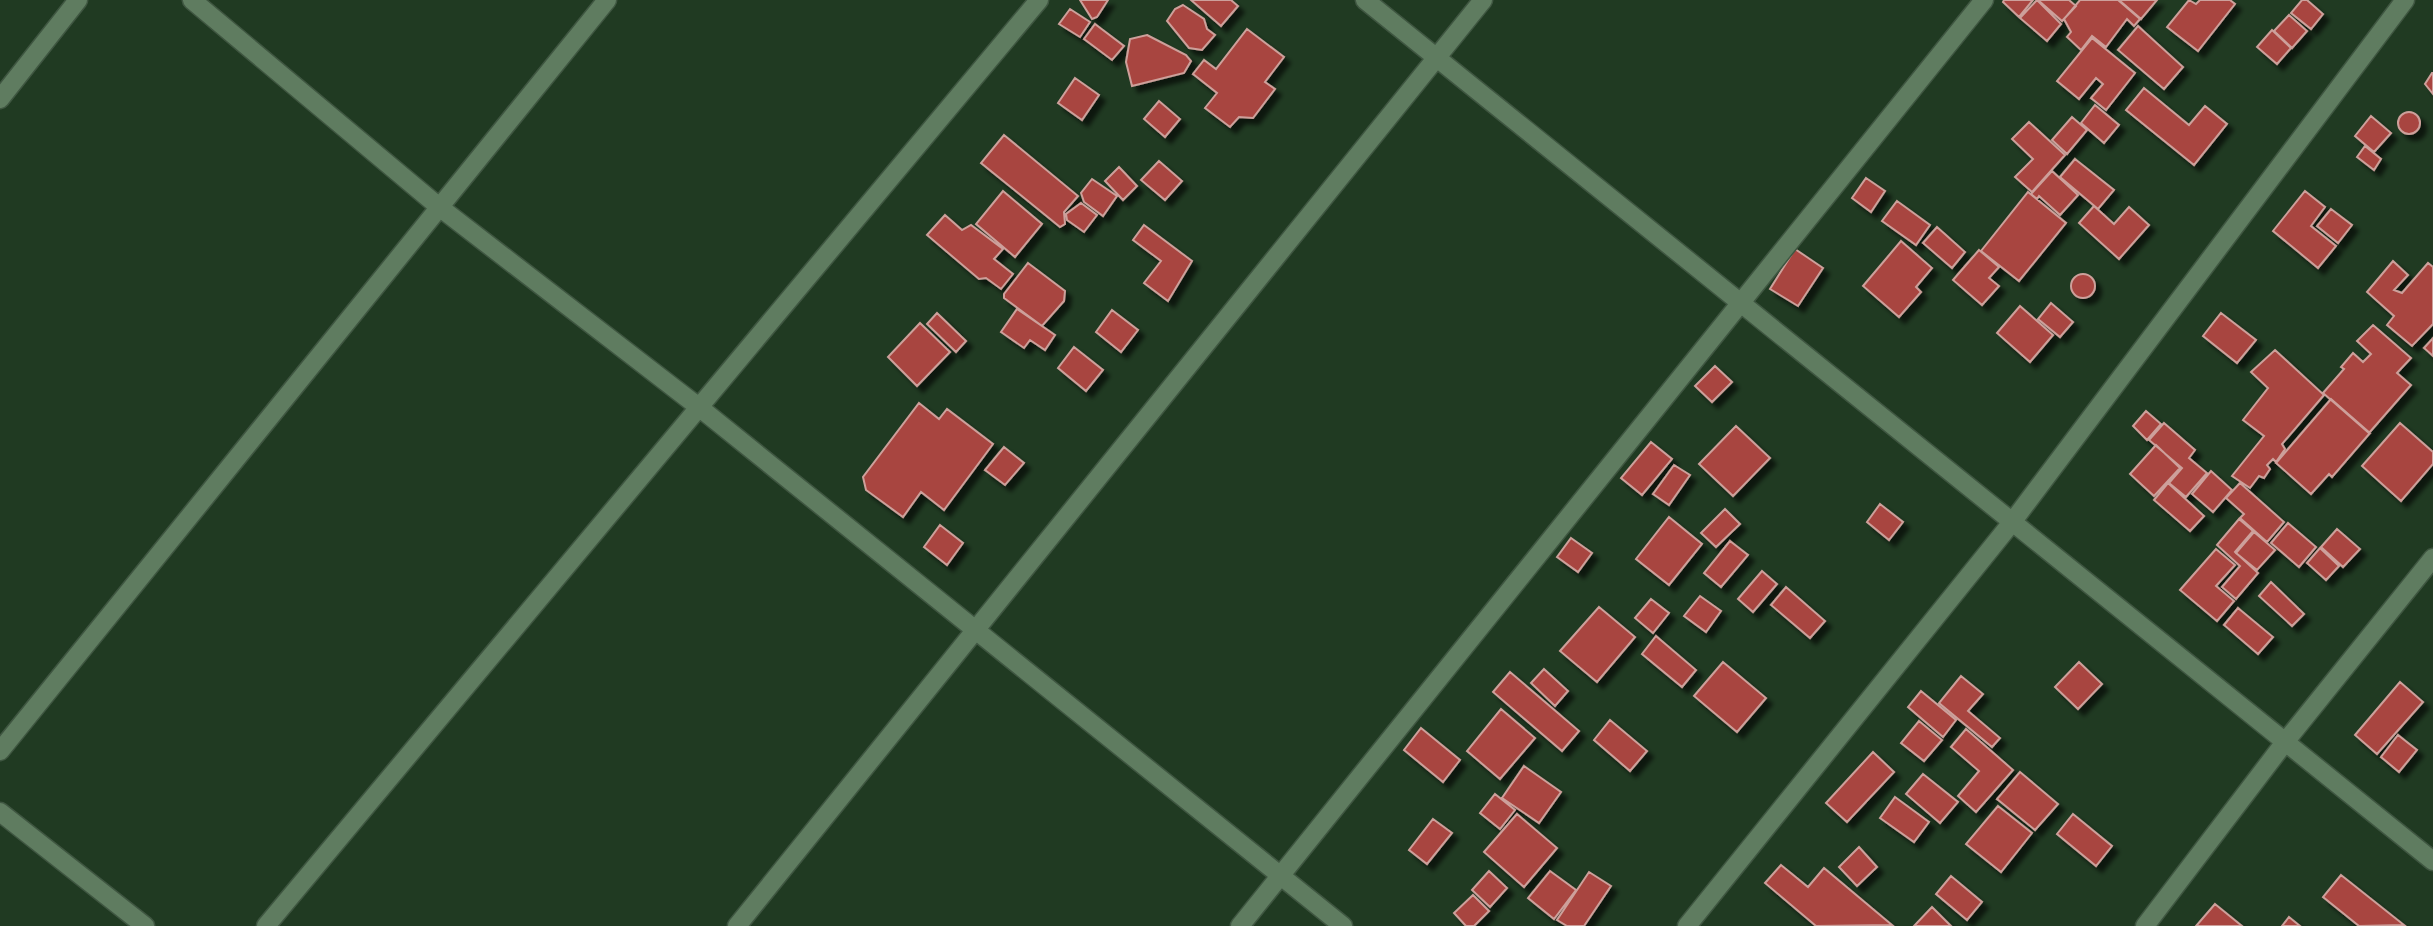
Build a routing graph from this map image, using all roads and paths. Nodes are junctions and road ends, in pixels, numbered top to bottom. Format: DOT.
graph roads {
  1 [pos="78,0"];
  2 [pos="192,0"];
  3 [pos="607,0"];
  4 [pos="1039,0"];
  5 [pos="1365,0"];
  6 [pos="1483,0"];
  7 [pos="1984,0"];
  8 [pos="2405,0"];
  9 [pos="1438,59"];
  10 [pos="0,99"];
  11 [pos="438,205"];
  12 [pos="1741,303"];
  13 [pos="700,408"];
  14 [pos="2013,521"];
  15 [pos="2433,558"];
  16 [pos="976,630"];
  17 [pos="2285,742"];
  18 [pos="0,751"];
  19 [pos="0,812"];
  20 [pos="2433,861"];
  21 [pos="1280,875"];
  22 [pos="145,926"];
  23 [pos="266,926"];
  24 [pos="737,926"];
  25 [pos="1240,926"];
  26 [pos="1343,926"];
  27 [pos="1687,926"];
  28 [pos="2145,926"];
  1 -- 10 [label="street"];
  2 -- 11 [label="street"];
  3 -- 11 [label="street"];
  4 -- 13 [label="street"];
  5 -- 9 [label="street"];
  6 -- 9 [label="street"];
  7 -- 12 [label="street"];
  8 -- 14 [label="street"];
  9 -- 12 [label="street"];
  9 -- 16 [label="street"];
  11 -- 13 [label="street"];
  11 -- 18 [label="street"];
  12 -- 14 [label="street"];
  12 -- 21 [label="street"];
  13 -- 16 [label="street"];
  13 -- 23 [label="street"];
  14 -- 17 [label="street"];
  14 -- 27 [label="street"];
  15 -- 17 [label="street"];
  16 -- 21 [label="street"];
  16 -- 24 [label="street"];
  17 -- 20 [label="street"];
  17 -- 28 [label="street"];
  19 -- 22 [label="street"];
  21 -- 25 [label="street"];
  21 -- 26 [label="street"];
}
